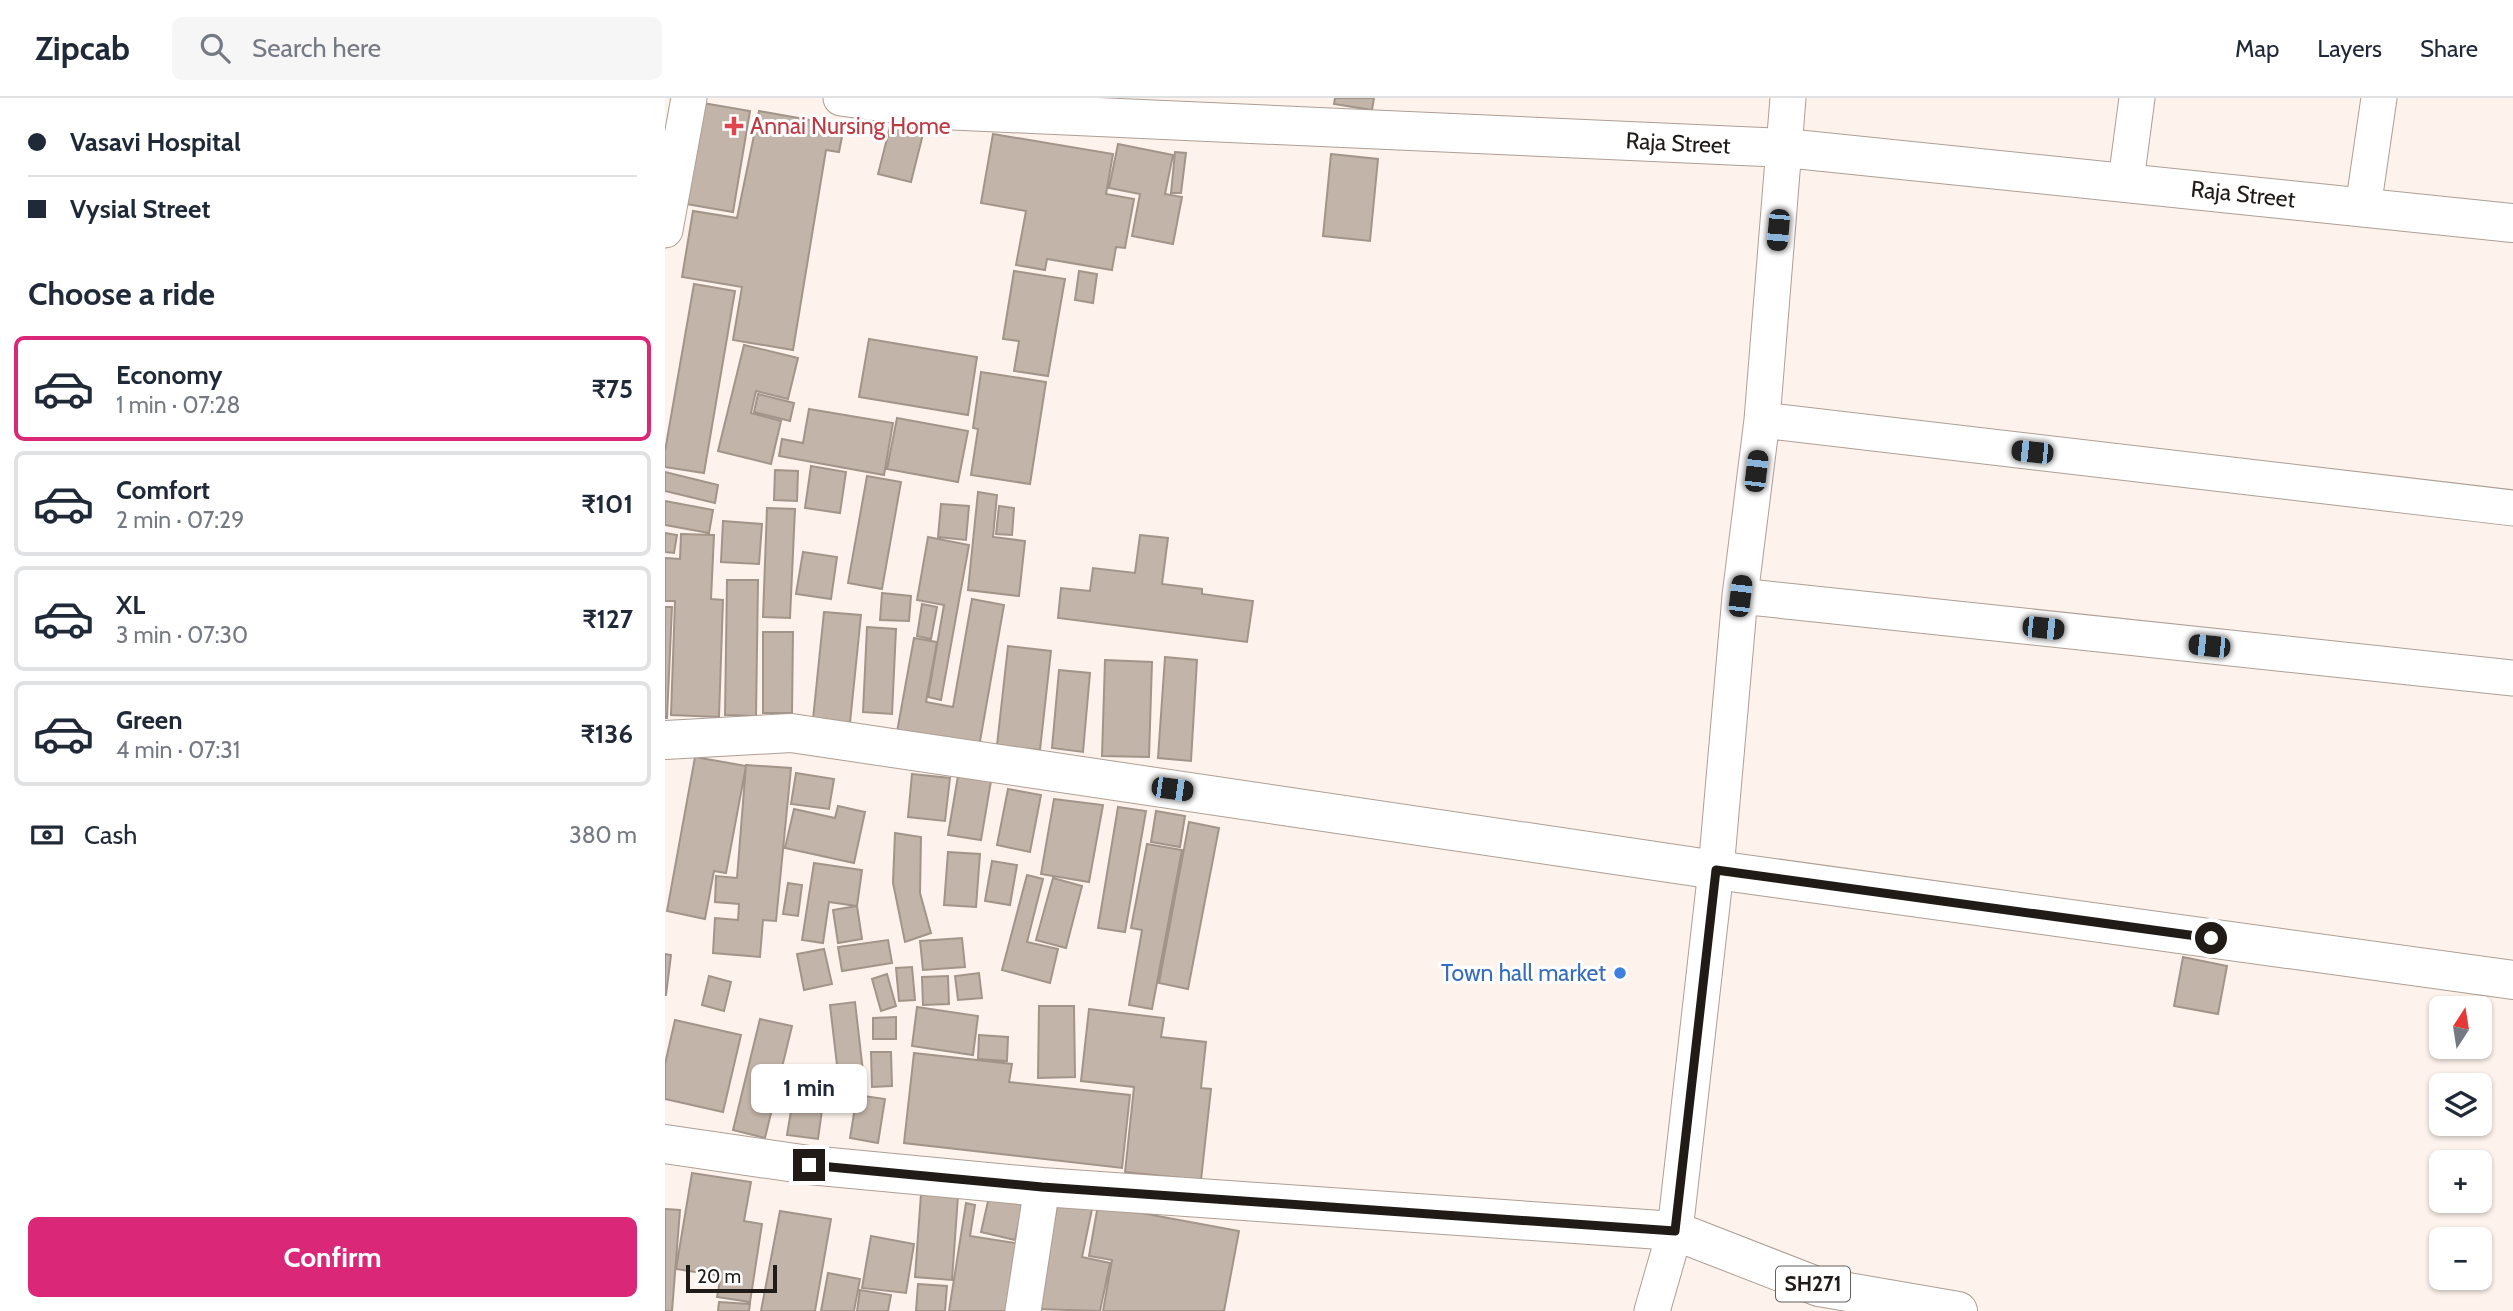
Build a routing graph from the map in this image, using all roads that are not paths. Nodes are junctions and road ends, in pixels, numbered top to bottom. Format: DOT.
graph roads {
  1 [pos="689,98"];
  2 [pos="841,98"];
  3 [pos="1788,98"];
  4 [pos="2137,98"];
  5 [pos="2379,98"];
  6 [pos="920,103"];
  7 [pos="1785,148"];
  8 [pos="2126,181"];
  9 [pos="2363,208"];
  10 [pos="2513,223"];
  11 [pos="665,230"];
  12 [pos="1762,420"];
  13 [pos="2513,508"];
  14 [pos="1740,596"];
  15 [pos="2513,678"];
  16 [pos="665,740"];
  17 [pos="1716,870"];
  18 [pos="2513,980"];
  19 [pos="665,1143"];
  20 [pos="1042,1187"];
  21 [pos="1675,1231"];
  22 [pos="1023,1311"];
  23 [pos="1652,1311"];
  24 [pos="1958,1311"];
  1 -- 11 [label="street"];
  2 -- 6 [label="street, Raja Street"];
  3 -- 7 [label="street"];
  4 -- 8 [label="street"];
  5 -- 9 [label="street"];
  6 -- 7 [label="main road, Raja Street"];
  7 -- 8 [label="main road, Raja Street"];
  7 -- 12 [label="street"];
  8 -- 9 [label="main road, Raja Street"];
  9 -- 10 [label="main road, Raja Street"];
  12 -- 13 [label="street"];
  12 -- 14 [label="street"];
  14 -- 15 [label="street"];
  14 -- 17 [label="street"];
  16 -- 17 [label="main road"];
  17 -- 18 [label="main road"];
  17 -- 21 [label="street"];
  19 -- 20 [label="main road, SH271"];
  20 -- 21 [label="main road, SH271"];
  20 -- 22 [label="street"];
  21 -- 23 [label="street"];
  21 -- 24 [label="main road, SH271"];
}
